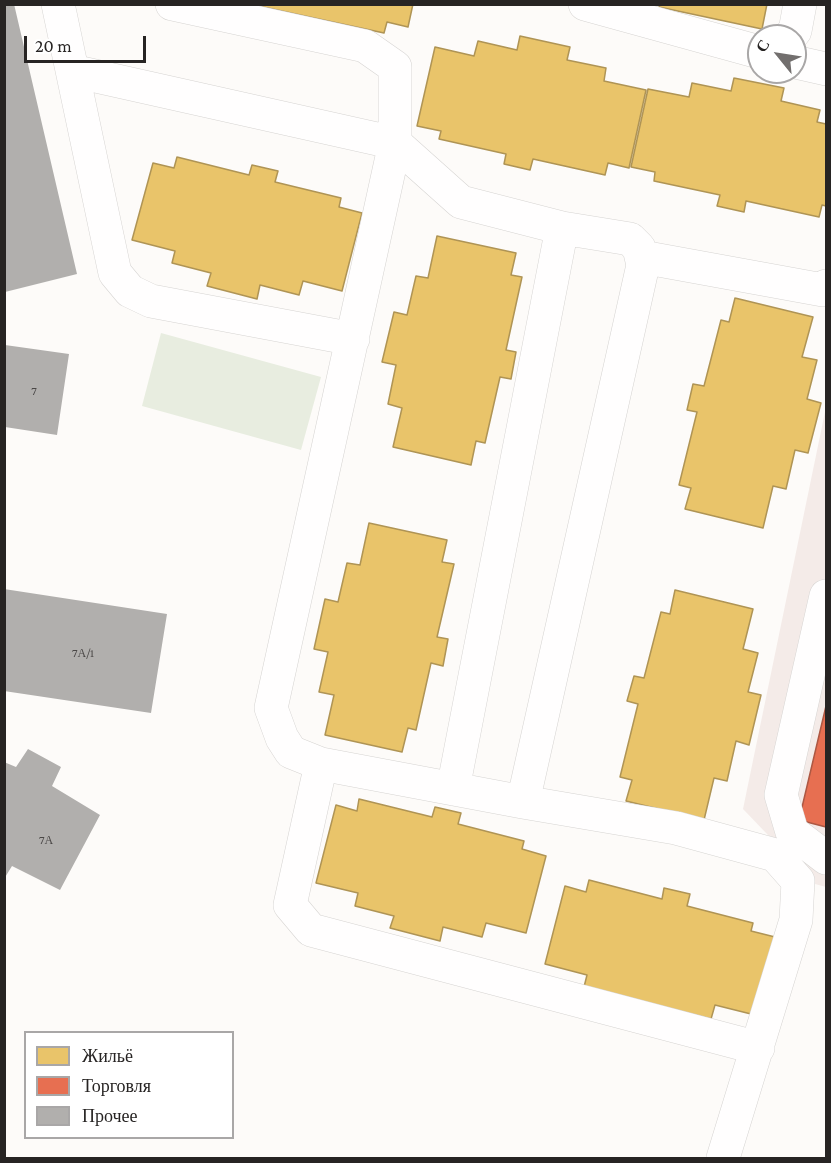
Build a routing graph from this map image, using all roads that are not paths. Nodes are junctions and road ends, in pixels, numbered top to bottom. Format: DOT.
graph roads {
  1 [pos="58,4"];
  2 [pos="172,4"];
  3 [pos="585,4"];
  4 [pos="800,4"];
  5 [pos="796,24"];
  6 [pos="747,49"];
  7 [pos="807,65"];
  8 [pos="826,69"];
  9 [pos="73,71"];
  10 [pos="395,143"];
  11 [pos="562,228"];
  12 [pos="642,257"];
  13 [pos="826,286"];
  14 [pos="353,339"];
  15 [pos="826,596"];
  16 [pos="321,764"];
  17 [pos="453,789"];
  18 [pos="523,802"];
  19 [pos="826,858"];
  20 [pos="758,1048"];
  21 [pos="723,1158"];
  1 -- 9 [label="lane"];
  2 -- 10 [label="lane"];
  3 -- 6 [label="lane"];
  4 -- 5 [label="lane"];
  7 -- 8 [label="lane"];
  9 -- 10 [label="lane"];
  9 -- 14 [label="lane"];
  10 -- 11 [label="lane"];
  10 -- 14 [label="lane"];
  11 -- 12 [label="lane"];
  11 -- 17 [label="lane"];
  12 -- 13 [label="lane"];
  12 -- 18 [label="lane"];
  14 -- 16 [label="lane"];
  15 -- 19 [label="lane"];
  16 -- 17 [label="lane"];
  16 -- 20 [label="lane"];
  17 -- 18 [label="lane"];
  18 -- 20 [label="lane"];
  20 -- 21 [label="lane"];
}
